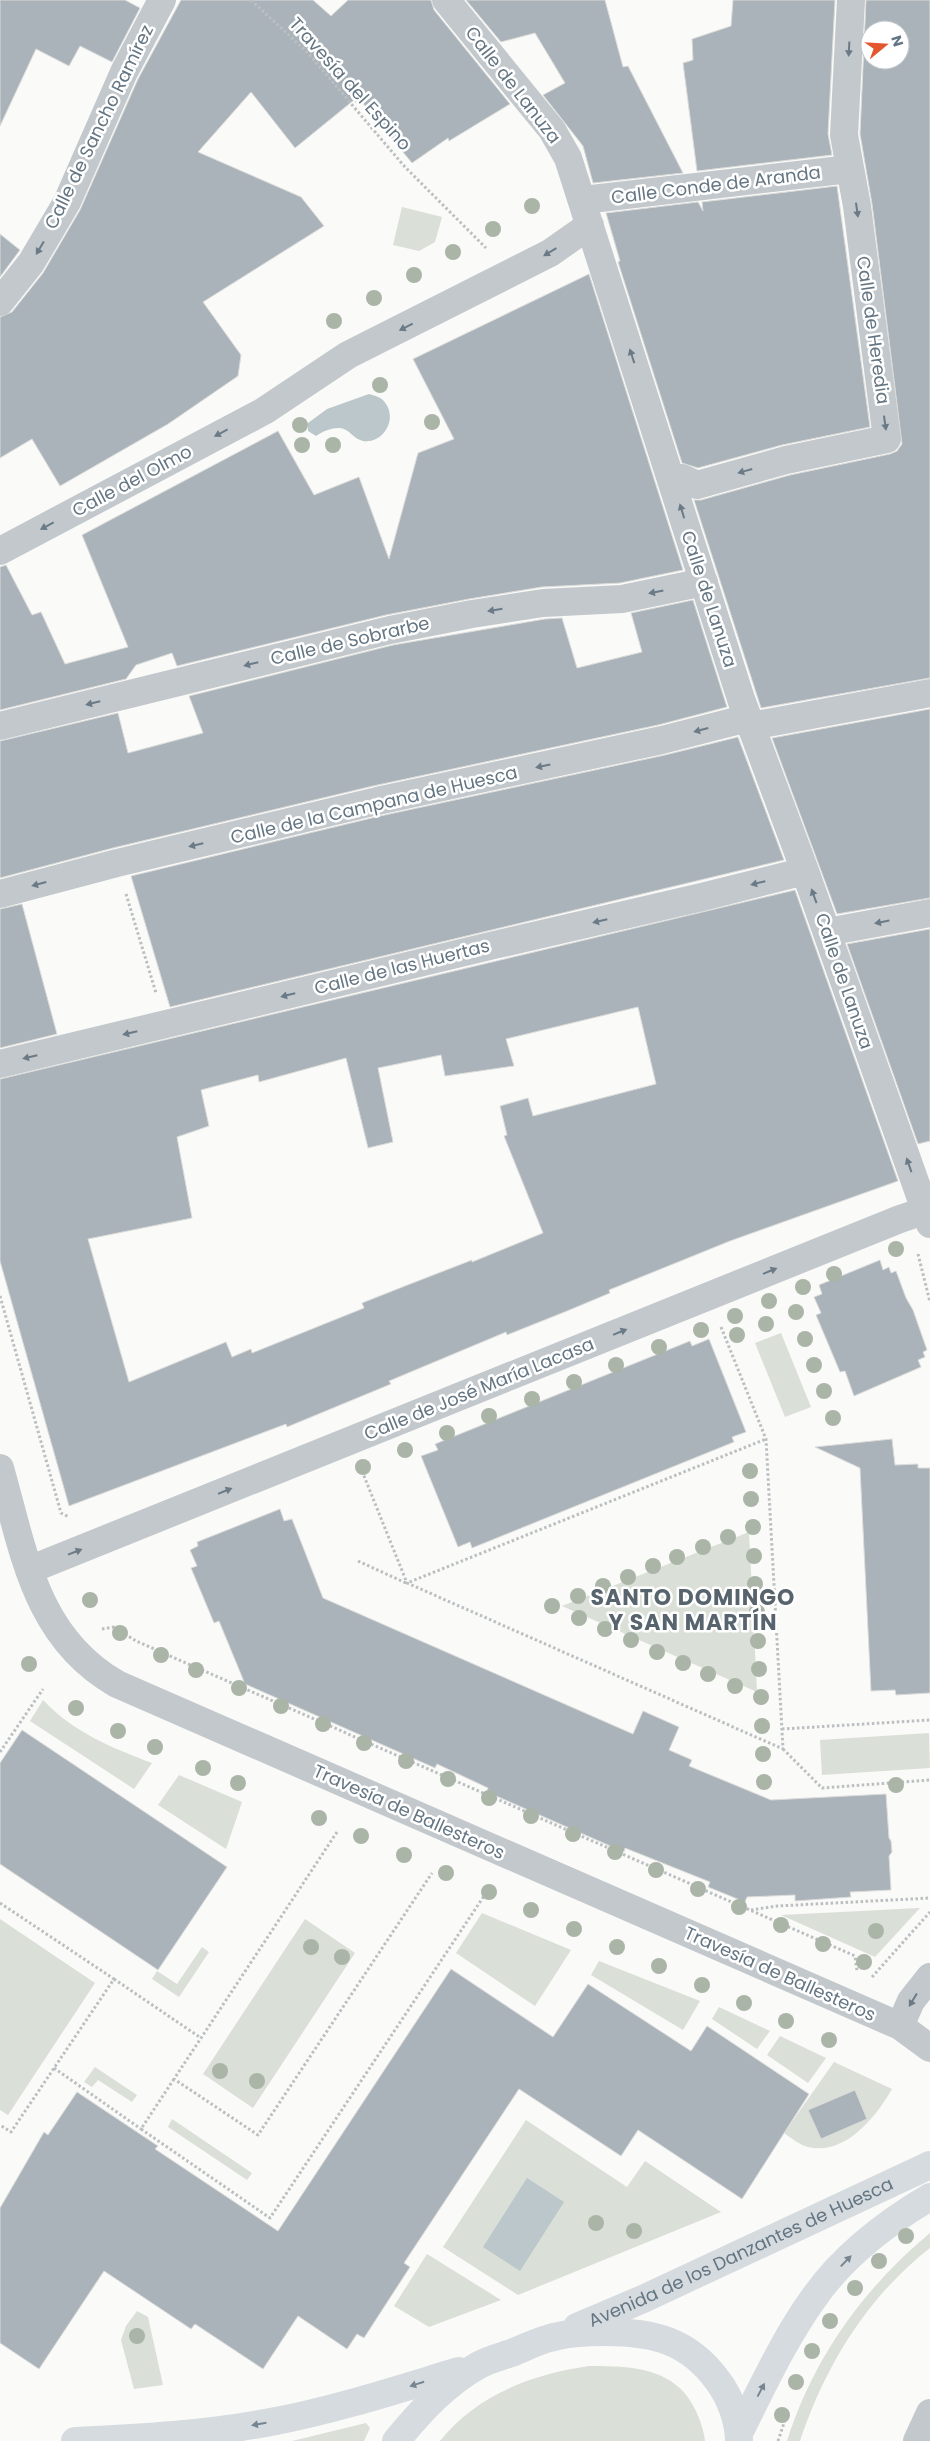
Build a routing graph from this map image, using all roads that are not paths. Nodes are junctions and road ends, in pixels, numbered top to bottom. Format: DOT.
graph roads {
  1 [pos="162,0"];
  2 [pos="446,0"];
  3 [pos="851,0"];
  4 [pos="850,169"];
  5 [pos="587,212"];
  6 [pos="0,302"];
  7 [pos="672,480"];
  8 [pos="0,550"];
  9 [pos="704,582"];
  10 [pos="930,693"];
  11 [pos="750,722"];
  12 [pos="0,726"];
  13 [pos="805,871"];
  14 [pos="0,894"];
  15 [pos="930,913"];
  16 [pos="827,932"];
  17 [pos="0,1064"];
  18 [pos="928,1215"];
  19 [pos="0,1468"];
  20 [pos="29,1570"];
  21 [pos="930,1977"];
  22 [pos="900,2026"];
  23 [pos="930,2048"];
  24 [pos="930,2165"];
  25 [pos="930,2197"];
  26 [pos="550,2338"];
  27 [pos="480,2364"];
  28 [pos="930,2413"];
  29 [pos="739,2437"];
  30 [pos="75,2441"];
  31 [pos="396,2441"];
  32 [pos="917,2441"];
  1 -- 6 [label="street, Calle de Sancho Ramírez, one-way"];
  2 -- 5 [label="street, Calle de Lanuza"];
  3 -- 4 [label="street, Calle de Heredia, one-way"];
  4 -- 5 [label="street, Calle Conde de Aranda"];
  4 -- 7 [label="street, Calle de Heredia, one-way"];
  7 -- 5 [label="street, Calle de Lanuza, one-way"];
  5 -- 8 [label="street, Calle del Olmo, one-way"];
  9 -- 7 [label="street, Calle de Lanuza, one-way"];
  9 -- 11 [label="street, Calle de Lanuza"];
  9 -- 12 [label="street, Calle de Sobrarbe, one-way"];
  10 -- 11 [label="street, Calle de la Campana de Huesca"];
  11 -- 13 [label="street, Calle de Lanuza"];
  11 -- 14 [label="street, Calle de la Campana de Huesca, one-way"];
  16 -- 13 [label="street, Calle de Lanuza, one-way"];
  13 -- 17 [label="street, Calle de las Huertas, one-way"];
  15 -- 16 [label="street, one-way"];
  18 -- 16 [label="street, Calle de Lanuza, one-way"];
  20 -- 18 [label="street, Calle de José María Lacasa, one-way"];
  19 -- 20 [label="street, Travesía de Ballesteros"];
  20 -- 22 [label="street, Travesía de Ballesteros"];
  21 -- 22 [label="street, one-way"];
  22 -- 23 [label="street, Travesía de Ballesteros"];
  24 -- 26 [label="main road, Avenida de los Danzantes de Huesca"];
  29 -- 25 [label="main road, Avenida de los Danzantes de Huesca, one-way"];
  26 -- 27 [label="main road"];
  26 -- 29 [label="main road"];
  27 -- 30 [label="main road, one-way"];
  27 -- 31 [label="main road"];
  28 -- 32 [label="street"];
}
